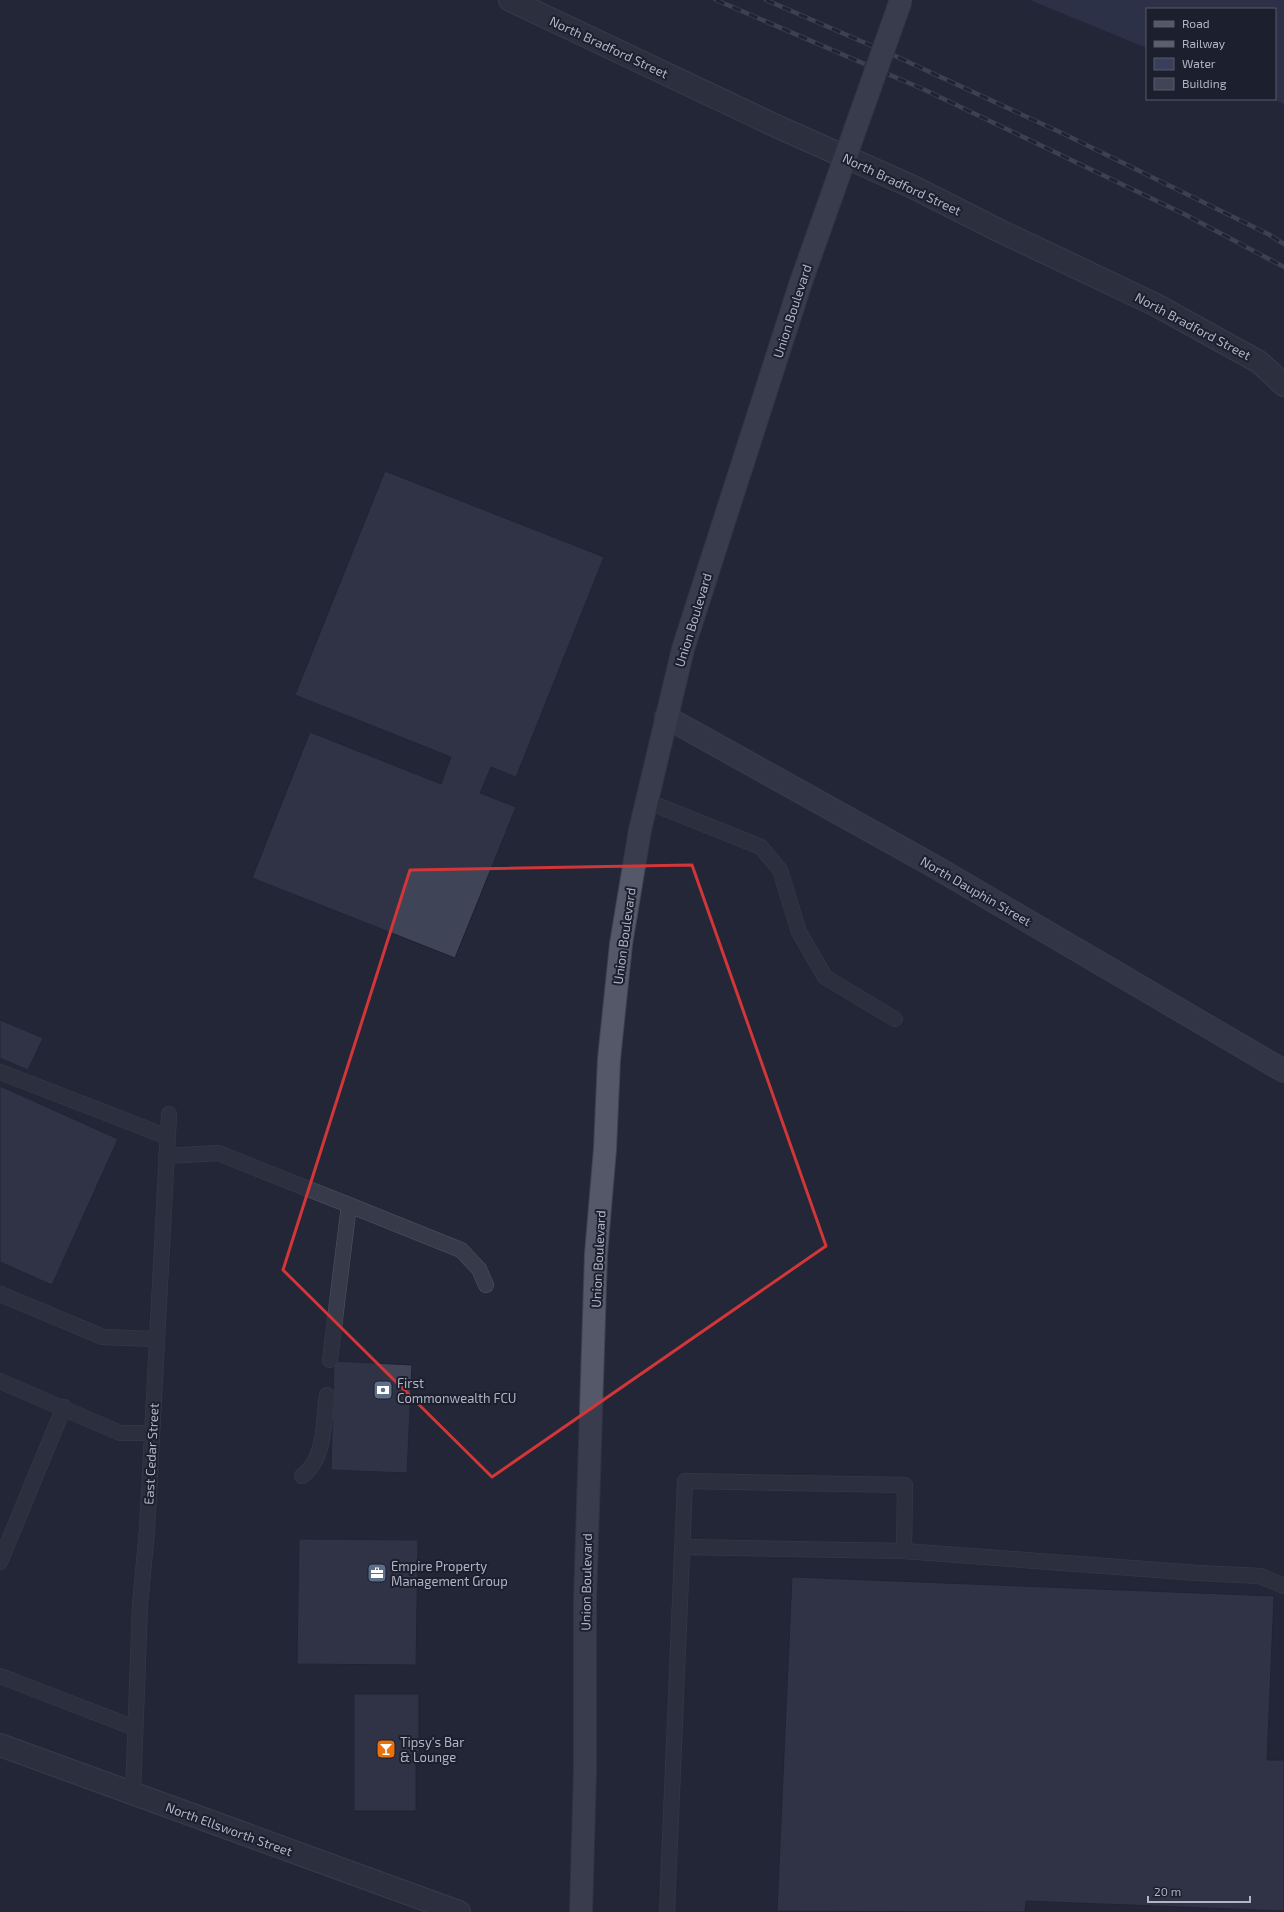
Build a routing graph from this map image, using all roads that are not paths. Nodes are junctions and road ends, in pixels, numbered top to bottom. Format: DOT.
graph roads {
  1 [pos="510,0"];
  2 [pos="901,0"];
  3 [pos="1284,385"];
  4 [pos="666,717"];
  5 [pos="646,801"];
  6 [pos="895,1019"];
  7 [pos="1284,1071"];
  8 [pos="0,1072"];
  9 [pos="169,1114"];
  10 [pos="168,1137"];
  11 [pos="166,1156"];
  12 [pos="349,1205"];
  13 [pos="486,1285"];
  14 [pos="0,1294"];
  15 [pos="157,1339"];
  16 [pos="330,1360"];
  17 [pos="0,1381"];
  18 [pos="327,1395"];
  19 [pos="64,1407"];
  20 [pos="152,1433"];
  21 [pos="302,1476"];
  22 [pos="683,1547"];
  23 [pos="904,1551"];
  24 [pos="0,1562"];
  25 [pos="1284,1586"];
  26 [pos="0,1676"];
  27 [pos="135,1728"];
  28 [pos="0,1745"];
  29 [pos="133,1794"];
  30 [pos="459,1912"];
  31 [pos="581,1912"];
  32 [pos="667,1912"];
  1 -- 3 [label="street, North Bradford Street"];
  2 -- 4 [label="main road, Union Boulevard, bridge"];
  4 -- 5 [label="main road, Union Boulevard"];
  4 -- 7 [label="street, North Dauphin Street"];
  5 -- 6 [label="lane"];
  5 -- 31 [label="main road, Union Boulevard"];
  8 -- 10 [label="lane"];
  9 -- 10 [label="lane, East Cedar Street"];
  10 -- 11 [label="lane, East Cedar Street"];
  11 -- 12 [label="lane"];
  11 -- 15 [label="lane, East Cedar Street"];
  12 -- 13 [label="lane"];
  12 -- 16 [label="lane"];
  14 -- 15 [label="lane"];
  15 -- 20 [label="lane, East Cedar Street"];
  17 -- 19 [label="lane"];
  18 -- 21 [label="lane"];
  19 -- 20 [label="lane"];
  19 -- 24 [label="lane"];
  20 -- 27 [label="lane, East Cedar Street"];
  22 -- 23 [label="lane"];
  22 -- 23 [label="lane"];
  22 -- 32 [label="lane"];
  23 -- 25 [label="lane"];
  26 -- 27 [label="lane"];
  27 -- 29 [label="lane, East Cedar Street"];
  28 -- 29 [label="street, North Ellsworth Street"];
  29 -- 30 [label="street, North Ellsworth Street"];
}
